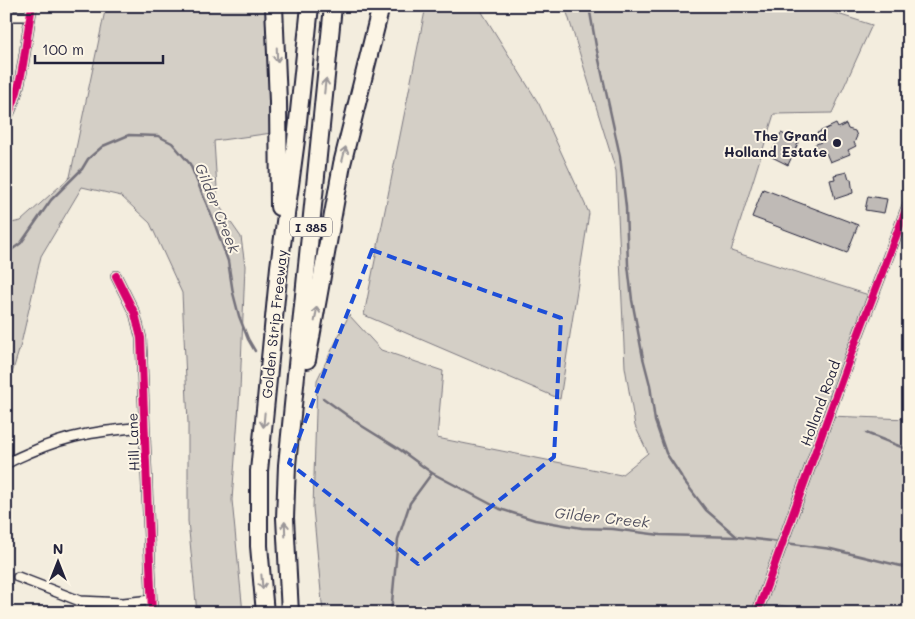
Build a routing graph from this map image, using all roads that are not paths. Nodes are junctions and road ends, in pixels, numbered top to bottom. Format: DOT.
graph roads {
  1 [pos="32,6"];
  2 [pos="274,6"];
  3 [pos="310,6"];
  4 [pos="333,6"];
  5 [pos="381,6"];
  6 [pos="6,16"];
  7 [pos="30,16"];
  8 [pos="6,119"];
  9 [pos="909,202"];
  10 [pos="279,267"];
  11 [pos="116,276"];
  12 [pos="144,428"];
  13 [pos="289,448"];
  14 [pos="6,464"];
  15 [pos="18,577"];
  16 [pos="151,600"];
  17 [pos="152,613"];
  18 [pos="265,613"];
  19 [pos="290,613"];
  20 [pos="757,613"];
  1 -- 7 [label="street"];
  2 -- 10 [label="highway, one-way"];
  3 -- 10 [label="highway, Golden Strip Freeway / I 385"];
  13 -- 4 [label="highway, Golden Strip Freeway / I 385, one-way"];
  13 -- 5 [label="highway, one-way"];
  6 -- 7 [label="street"];
  7 -- 8 [label="street"];
  9 -- 20 [label="street, Holland Road"];
  10 -- 18 [label="highway, Golden Strip Freeway / I 385, one-way"];
  11 -- 12 [label="street, Hill Lane"];
  12 -- 14 [label="street"];
  12 -- 16 [label="street, Hill Lane"];
  19 -- 13 [label="highway, Golden Strip Freeway / I 385, one-way"];
  15 -- 16 [label="street"];
  16 -- 17 [label="street, Hill Lane"];
}
